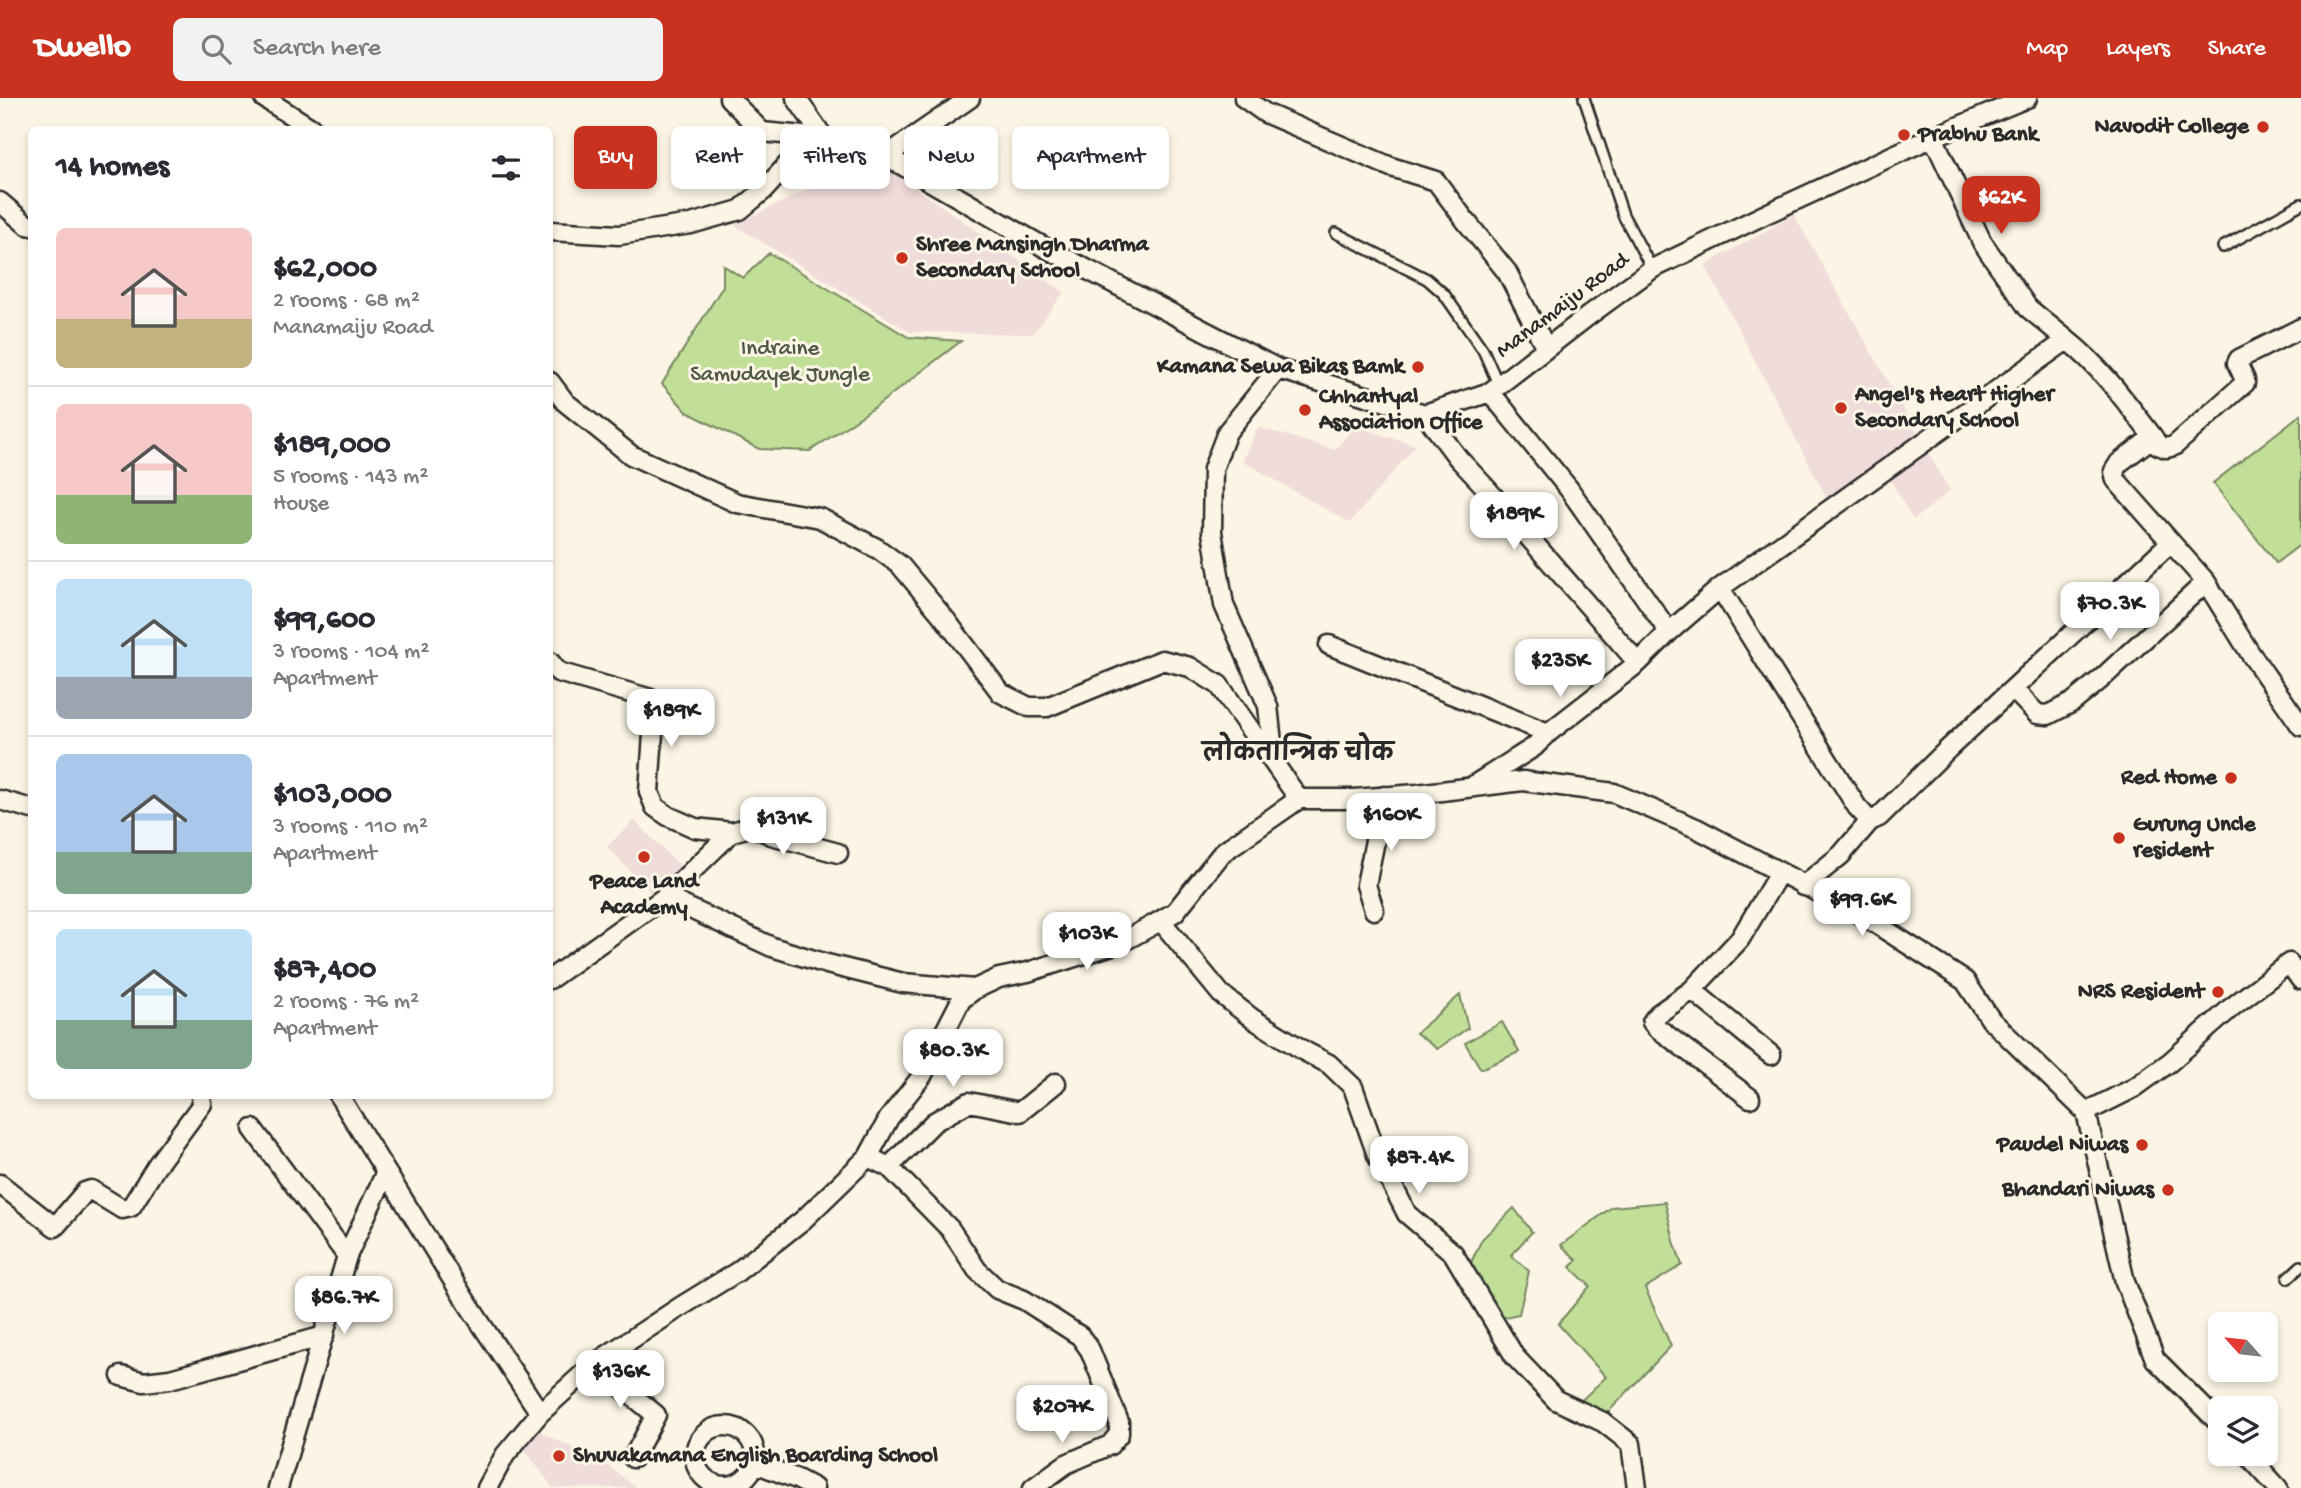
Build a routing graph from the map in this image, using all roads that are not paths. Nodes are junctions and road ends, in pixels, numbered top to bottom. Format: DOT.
graph roads {
  1 [pos="264,98"];
  2 [pos="729,98"];
  3 [pos="796,98"];
  4 [pos="970,98"];
  5 [pos="1244,98"];
  6 [pos="1584,98"];
  7 [pos="2027,98"];
  8 [pos="308,126"];
  9 [pos="816,126"];
  10 [pos="780,134"];
  11 [pos="1933,137"];
  12 [pos="890,153"];
  13 [pos="890,158"];
  14 [pos="780,172"];
  15 [pos="0,202"];
  16 [pos="2301,204"];
  17 [pos="28,225"];
  18 [pos="553,231"];
  19 [pos="1336,233"];
  20 [pos="2223,247"];
  21 [pos="1652,269"];
  22 [pos="2301,328"];
  23 [pos="2067,340"];
  24 [pos="1546,348"];
  25 [pos="1278,369"];
  26 [pos="553,386"];
  27 [pos="1495,389"];
  28 [pos="1425,414"];
  29 [pos="2153,437"];
  30 [pos="2171,542"];
  31 [pos="2206,582"];
  32 [pos="1720,588"];
  33 [pos="1669,632"];
  34 [pos="1329,645"];
  35 [pos="1638,663"];
  36 [pos="553,666"];
  37 [pos="2013,689"];
  38 [pos="2301,726"];
  39 [pos="1548,733"];
  40 [pos="1274,765"];
  41 [pos="1468,789"];
  42 [pos="1384,796"];
  43 [pos="1299,799"];
  44 [pos="0,800"];
  45 [pos="28,809"];
  46 [pos="1870,821"];
  47 [pos="732,832"];
  48 [pos="838,853"];
  49 [pos="1779,873"];
  50 [pos="1804,886"];
  51 [pos="665,897"];
  52 [pos="1374,910"];
  53 [pos="1161,921"];
  54 [pos="553,977"];
  55 [pos="2301,980"];
  56 [pos="975,989"];
  57 [pos="1692,990"];
  58 [pos="1771,1055"];
  59 [pos="1056,1083"];
  60 [pos="1750,1098"];
  61 [pos="201,1099"];
  62 [pos="341,1099"];
  63 [pos="2086,1112"];
  64 [pos="253,1129"];
  65 [pos="868,1157"];
  66 [pos="889,1167"];
  67 [pos="386,1174"];
  68 [pos="0,1184"];
  69 [pos="347,1256"];
  70 [pos="2301,1266"];
  71 [pos="2288,1278"];
  72 [pos="324,1336"];
  73 [pos="594,1364"];
  74 [pos="121,1376"];
  75 [pos="2208,1412"];
  76 [pos="540,1413"];
  77 [pos="633,1458"];
  78 [pos="755,1463"];
  79 [pos="2258,1466"];
  80 [pos="278,1488"];
  81 [pos="487,1488"];
  82 [pos="814,1488"];
  83 [pos="1033,1488"];
  84 [pos="1637,1488"];
  85 [pos="2278,1488"];
  1 -- 8 [label="street"];
  2 -- 10 [label="street"];
  3 -- 9 [label="street"];
  4 -- 12 [label="street"];
  5 -- 24 [label="street"];
  6 -- 21 [label="lane"];
  7 -- 11 [label="street, Manamaiju Road"];
  11 -- 21 [label="street, Manamaiju Road"];
  11 -- 23 [label="street"];
  13 -- 25 [label="street"];
  14 -- 18 [label="street"];
  15 -- 17 [label="street"];
  16 -- 20 [label="lane"];
  19 -- 27 [label="lane"];
  21 -- 24 [label="street, Manamaiju Road"];
  22 -- 29 [label="street"];
  23 -- 29 [label="street"];
  23 -- 32 [label="street"];
  24 -- 27 [label="street, Manamaiju Road"];
  25 -- 28 [label="street"];
  25 -- 40 [label="street"];
  26 -- 40 [label="street"];
  27 -- 28 [label="street, Manamaiju Road"];
  27 -- 33 [label="street"];
  28 -- 35 [label="street"];
  29 -- 30 [label="street"];
  30 -- 31 [label="street"];
  30 -- 37 [label="street"];
  31 -- 37 [label="street"];
  31 -- 38 [label="street"];
  32 -- 33 [label="street"];
  32 -- 46 [label="street"];
  33 -- 35 [label="street"];
  34 -- 39 [label="street"];
  35 -- 39 [label="street"];
  36 -- 47 [label="street"];
  37 -- 46 [label="street"];
  39 -- 41 [label="street"];
  40 -- 43 [label="street"];
  41 -- 42 [label="street"];
  41 -- 49 [label="street"];
  42 -- 43 [label="street"];
  42 -- 52 [label="street"];
  43 -- 53 [label="street"];
  44 -- 45 [label="street"];
  46 -- 50 [label="street"];
  47 -- 48 [label="street"];
  47 -- 51 [label="street"];
  49 -- 50 [label="street"];
  49 -- 57 [label="street"];
  50 -- 63 [label="street"];
  51 -- 54 [label="street"];
  51 -- 56 [label="street"];
  53 -- 56 [label="street"];
  53 -- 84 [label="street"];
  55 -- 63 [label="street"];
  56 -- 65 [label="street"];
  57 -- 58 [label="street"];
  57 -- 60 [label="street"];
  59 -- 66 [label="street"];
  61 -- 68 [label="street"];
  62 -- 67 [label="street"];
  63 -- 75 [label="street"];
  64 -- 69 [label="street"];
  65 -- 66 [label="street"];
  65 -- 73 [label="street"];
  66 -- 83 [label="street"];
  67 -- 69 [label="street"];
  67 -- 76 [label="street"];
  69 -- 72 [label="street"];
  70 -- 71 [label="lane"];
  72 -- 74 [label="street"];
  72 -- 80 [label="street"];
  73 -- 76 [label="street"];
  73 -- 77 [label="street"];
  76 -- 81 [label="street"];
  78 -- 82 [label="street"];
  79 -- 85 [label="street"];
}
